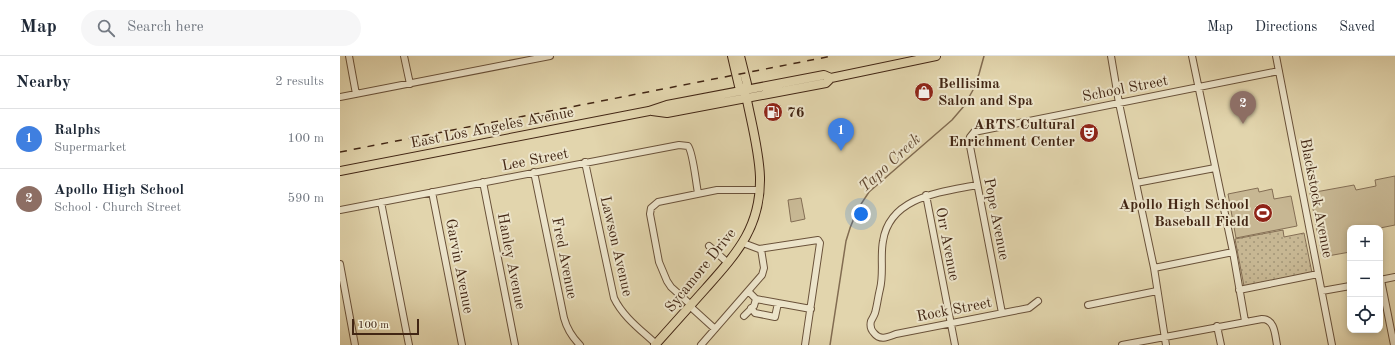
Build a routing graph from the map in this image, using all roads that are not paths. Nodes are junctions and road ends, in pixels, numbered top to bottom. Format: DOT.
graph roads {
  1 [pos="349,56"];
  2 [pos="404,56"];
  3 [pos="550,56"];
  4 [pos="732,56"];
  5 [pos="740,56"];
  6 [pos="936,56"];
  7 [pos="1112,56"];
  8 [pos="1192,56"];
  9 [pos="1276,56"];
  10 [pos="513,60"];
  11 [pos="1279,71"];
  12 [pos="410,84"];
  13 [pos="1199,87"];
  14 [pos="356,94"];
  15 [pos="746,94"];
  16 [pos="340,97"];
  17 [pos="1118,102"];
  18 [pos="975,132"];
  19 [pos="585,162"];
  20 [pos="1215,168"];
  21 [pos="340,171"];
  22 [pos="534,172"];
  23 [pos="483,182"];
  24 [pos="1136,183"];
  25 [pos="977,185"];
  26 [pos="760,190"];
  27 [pos="432,192"];
  28 [pos="698,193"];
  29 [pos="926,195"];
  30 [pos="381,202"];
  31 [pos="340,210"];
  32 [pos="743,243"];
  33 [pos="709,246"];
  34 [pos="760,249"];
  35 [pos="1233,252"];
  36 [pos="728,263"];
  37 [pos="340,264"];
  38 [pos="1154,268"];
  39 [pos="1318,274"];
  40 [pos="1395,277"];
  41 [pos="1383,279"];
  42 [pos="1347,287"];
  43 [pos="1239,290"];
  44 [pos="748,291"];
  45 [pos="1157,291"];
  46 [pos="1322,291"];
  47 [pos="1383,294"];
  48 [pos="756,299"];
  49 [pos="1038,301"];
  50 [pos="778,303"];
  51 [pos="691,305"];
  52 [pos="1088,305"];
  53 [pos="751,308"];
  54 [pos="810,308"];
  55 [pos="1002,313"];
  56 [pos="744,316"];
  57 [pos="1245,321"];
  58 [pos="950,323"];
  59 [pos="1217,326"];
  60 [pos="715,329"];
  61 [pos="1165,337"];
  62 [pos="656,344"];
  63 [pos="355,345"];
  64 [pos="409,345"];
  65 [pos="462,345"];
  66 [pos="514,345"];
  67 [pos="580,345"];
  68 [pos="701,345"];
  69 [pos="805,345"];
  70 [pos="955,345"];
  71 [pos="1122,345"];
  72 [pos="1166,345"];
  73 [pos="1220,345"];
  74 [pos="1277,345"];
  75 [pos="1332,345"];
  76 [pos="1394,345"];
  1 -- 14 [label="street"];
  2 -- 12 [label="street"];
  3 -- 10 [label="street"];
  4 -- 15 [label="main road, Sycamore Drive"];
  5 -- 15 [label="main road, Sycamore Drive"];
  6 -- 15 [label="main road, East Los Angeles Avenue"];
  7 -- 17 [label="street"];
  8 -- 13 [label="street"];
  9 -- 11 [label="street, Blackstock Avenue"];
  10 -- 12 [label="street"];
  11 -- 13 [label="street, School Street"];
  11 -- 39 [label="street, Blackstock Avenue"];
  12 -- 14 [label="street"];
  13 -- 17 [label="street, School Street"];
  13 -- 20 [label="street"];
  14 -- 16 [label="street"];
  15 -- 21 [label="main road, East Los Angeles Avenue"];
  15 -- 26 [label="main road, Sycamore Drive"];
  17 -- 18 [label="street, School Street"];
  17 -- 24 [label="street"];
  18 -- 25 [label="street, Pope Avenue"];
  19 -- 22 [label="street, Lee Street"];
  19 -- 28 [label="street, Lee Street"];
  19 -- 62 [label="street, Lawson Avenue"];
  20 -- 24 [label="street"];
  20 -- 35 [label="street"];
  22 -- 23 [label="street, Lee Street"];
  22 -- 67 [label="street, Fred Avenue"];
  23 -- 27 [label="street, Lee Street"];
  23 -- 66 [label="street, Hanley Avenue"];
  24 -- 38 [label="street"];
  25 -- 29 [label="street"];
  25 -- 55 [label="street, Pope Avenue"];
  26 -- 28 [label="street"];
  26 -- 32 [label="main road, Sycamore Drive"];
  27 -- 30 [label="street, Lee Street"];
  27 -- 65 [label="street, Garvin Avenue"];
  28 -- 51 [label="street"];
  29 -- 58 [label="street, Orr Avenue"];
  29 -- 58 [label="street, Rock Street"];
  30 -- 31 [label="street, Lee Street"];
  30 -- 64 [label="street"];
  32 -- 34 [label="street"];
  32 -- 36 [label="main road, Sycamore Drive"];
  33 -- 36 [label="street"];
  34 -- 44 [label="street"];
  34 -- 54 [label="street"];
  35 -- 38 [label="street"];
  35 -- 43 [label="street"];
  36 -- 51 [label="main road, Sycamore Drive"];
  37 -- 63 [label="street"];
  38 -- 45 [label="street"];
  39 -- 43 [label="street"];
  39 -- 46 [label="street, Blackstock Avenue"];
  40 -- 41 [label="street"];
  42 -- 46 [label="street"];
  43 -- 57 [label="street"];
  44 -- 48 [label="street"];
  44 -- 60 [label="street"];
  45 -- 52 [label="street"];
  45 -- 61 [label="street"];
  46 -- 75 [label="street, Blackstock Avenue"];
  47 -- 76 [label="street"];
  48 -- 50 [label="street"];
  48 -- 53 [label="street"];
  49 -- 55 [label="street, Rock Street"];
  50 -- 53 [label="street"];
  50 -- 54 [label="street"];
  51 -- 60 [label="street"];
  51 -- 62 [label="main road, Sycamore Drive"];
  53 -- 56 [label="street"];
  54 -- 69 [label="street"];
  55 -- 58 [label="street, Rock Street"];
  57 -- 59 [label="street"];
  57 -- 74 [label="street"];
  58 -- 70 [label="street, Orr Avenue"];
  59 -- 61 [label="street"];
  59 -- 73 [label="street"];
  60 -- 68 [label="street"];
  61 -- 71 [label="street"];
  61 -- 72 [label="street"];
}
